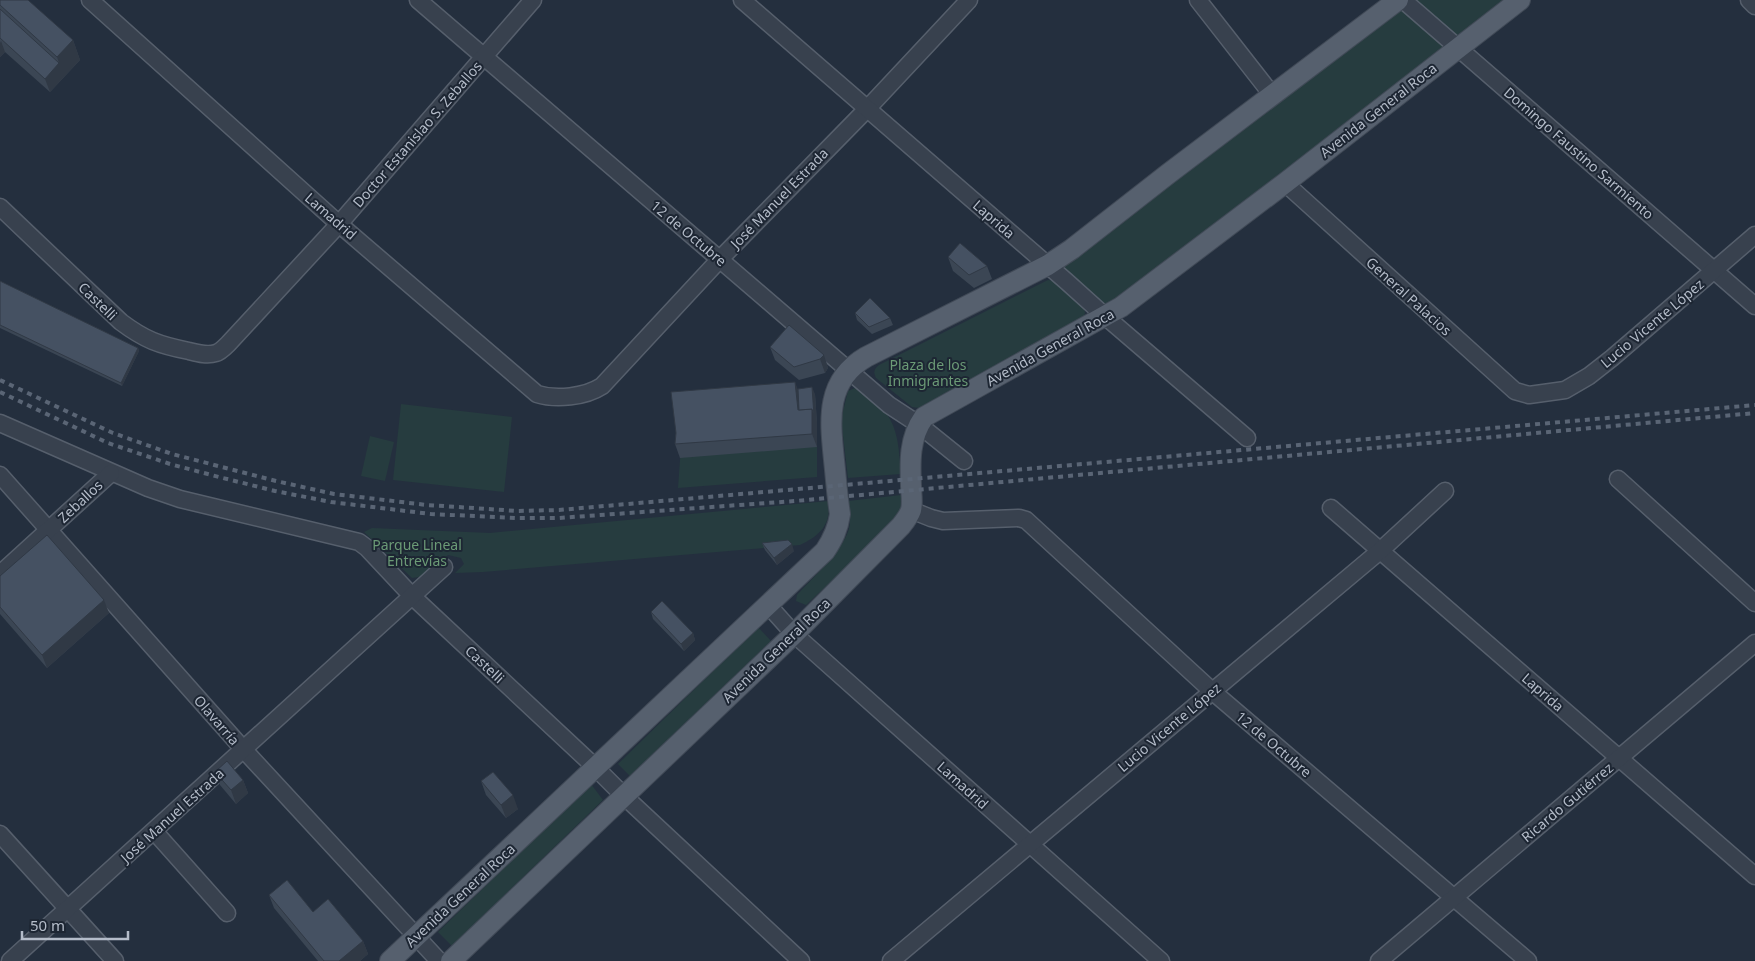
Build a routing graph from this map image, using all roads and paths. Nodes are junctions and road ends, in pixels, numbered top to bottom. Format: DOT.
graph roads {
  1 [pos="90,0"];
  2 [pos="418,0"];
  3 [pos="533,0"];
  4 [pos="742,0"];
  5 [pos="1198,0"];
  6 [pos="1398,0"];
  7 [pos="1403,0"];
  8 [pos="1520,0"];
  9 [pos="1749,0"];
  10 [pos="962,2"];
  11 [pos="1755,6"];
  12 [pos="1457,48"];
  13 [pos="483,57"];
  14 [pos="1273,96"];
  15 [pos="867,109"];
  16 [pos="1285,184"];
  17 [pos="0,207"];
  18 [pos="338,224"];
  19 [pos="1755,235"];
  20 [pos="720,259"];
  21 [pos="1048,265"];
  22 [pos="1714,269"];
  23 [pos="1755,306"];
  24 [pos="1106,317"];
  25 [pos="217,353"];
  26 [pos="849,369"];
  27 [pos="588,393"];
  28 [pos="1540,394"];
  29 [pos="0,423"];
  30 [pos="918,424"];
  31 [pos="1247,438"];
  32 [pos="964,461"];
  33 [pos="110,473"];
  34 [pos="0,475"];
  35 [pos="1618,479"];
  36 [pos="1445,492"];
  37 [pos="1331,508"];
  38 [pos="911,510"];
  39 [pos="49,530"];
  40 [pos="1381,550"];
  41 [pos="444,567"];
  42 [pos="0,574"];
  43 [pos="412,596"];
  44 [pos="1755,603"];
  45 [pos="769,606"];
  46 [pos="794,634"];
  47 [pos="1755,643"];
  48 [pos="1212,691"];
  49 [pos="244,750"];
  50 [pos="1619,758"];
  51 [pos="595,767"];
  52 [pos="624,796"];
  53 [pos="154,831"];
  54 [pos="0,834"];
  55 [pos="1030,845"];
  56 [pos="1755,876"];
  57 [pos="1455,898"];
  58 [pos="68,908"];
  59 [pos="227,913"];
  60 [pos="415,936"];
  61 [pos="10,961"];
  62 [pos="115,961"];
  63 [pos="390,961"];
  64 [pos="439,961"];
  65 [pos="451,961"];
  66 [pos="801,961"];
  67 [pos="891,961"];
  68 [pos="1162,961"];
  69 [pos="1379,961"];
  70 [pos="1528,961"];
  1 -- 18 [label="street, Lamadrid"];
  2 -- 13 [label="street, 12 de Octubre"];
  3 -- 13 [label="street, Doctor Estanislao S. Zeballos"];
  4 -- 15 [label="street, Laprida"];
  5 -- 14 [label="street"];
  6 -- 14 [label="main road, Avenida General Roca"];
  7 -- 12 [label="street, Domingo Faustino Sarmiento"];
  8 -- 12 [label="main road, Avenida General Roca"];
  9 -- 11 [label="street"];
  10 -- 15 [label="street, José Manuel Estrada"];
  12 -- 16 [label="main road, Avenida General Roca"];
  12 -- 22 [label="street, Domingo Faustino Sarmiento"];
  13 -- 18 [label="street, Doctor Estanislao S. Zeballos"];
  13 -- 20 [label="street, 12 de Octubre"];
  14 -- 21 [label="main road, Avenida General Roca"];
  15 -- 20 [label="street, José Manuel Estrada"];
  15 -- 21 [label="street, Laprida"];
  16 -- 24 [label="main road, Avenida General Roca"];
  16 -- 28 [label="street, General Palacios"];
  17 -- 25 [label="street, Castelli"];
  18 -- 25 [label="street, Doctor Estanislao S. Zeballos"];
  18 -- 27 [label="street, Lamadrid"];
  19 -- 22 [label="street, Lucio Vicente López"];
  20 -- 26 [label="street, 12 de Octubre"];
  20 -- 27 [label="street, José Manuel Estrada"];
  21 -- 24 [label="street, Laprida"];
  21 -- 26 [label="main road, Avenida General Roca"];
  22 -- 23 [label="street, Domingo Faustino Sarmiento"];
  22 -- 28 [label="street, Lucio Vicente López"];
  24 -- 30 [label="main road, Avenida General Roca"];
  24 -- 31 [label="street, Laprida"];
  26 -- 30 [label="street, 12 de Octubre"];
  26 -- 45 [label="main road, Avenida General Roca"];
  29 -- 33 [label="street, Castelli"];
  30 -- 32 [label="street, 12 de Octubre"];
  30 -- 38 [label="main road"];
  33 -- 39 [label="street, Zeballos"];
  33 -- 43 [label="street, Castelli"];
  34 -- 39 [label="street, Olavarría"];
  35 -- 44 [label="street"];
  36 -- 40 [label="street, Lucio Vicente López"];
  37 -- 40 [label="street, Laprida"];
  38 -- 46 [label="main road, Avenida General Roca"];
  38 -- 48 [label="street, 12 de Octubre"];
  39 -- 42 [label="street"];
  39 -- 49 [label="street, Olavarría"];
  40 -- 48 [label="street, Lucio Vicente López"];
  40 -- 50 [label="street, Laprida"];
  41 -- 43 [label="street, José Manuel Estrada"];
  43 -- 49 [label="street, José Manuel Estrada"];
  43 -- 51 [label="street, Castelli"];
  45 -- 46 [label="street, Lamadrid"];
  45 -- 51 [label="main road, Avenida General Roca"];
  46 -- 52 [label="main road, Avenida General Roca"];
  46 -- 55 [label="street, Lamadrid"];
  47 -- 50 [label="street, Ricardo Gutiérrez"];
  48 -- 55 [label="street, Lucio Vicente López"];
  48 -- 57 [label="street, 12 de Octubre"];
  49 -- 53 [label="street, José Manuel Estrada"];
  49 -- 60 [label="street, Olavarría"];
  50 -- 56 [label="street, Laprida"];
  50 -- 57 [label="street, Ricardo Gutiérrez"];
  51 -- 52 [label="street, Castelli"];
  51 -- 60 [label="main road, Avenida General Roca"];
  52 -- 65 [label="main road, Avenida General Roca"];
  52 -- 66 [label="street, Castelli"];
  53 -- 58 [label="street, José Manuel Estrada"];
  53 -- 59 [label="street"];
  54 -- 58 [label="street"];
  55 -- 67 [label="street, Lucio Vicente López"];
  55 -- 68 [label="street, Lamadrid"];
  57 -- 69 [label="street, Ricardo Gutiérrez"];
  57 -- 70 [label="street, 12 de Octubre"];
  58 -- 61 [label="street, José Manuel Estrada"];
  58 -- 62 [label="street"];
  60 -- 63 [label="main road, Avenida General Roca"];
  60 -- 64 [label="street, Olavarría"];
}
